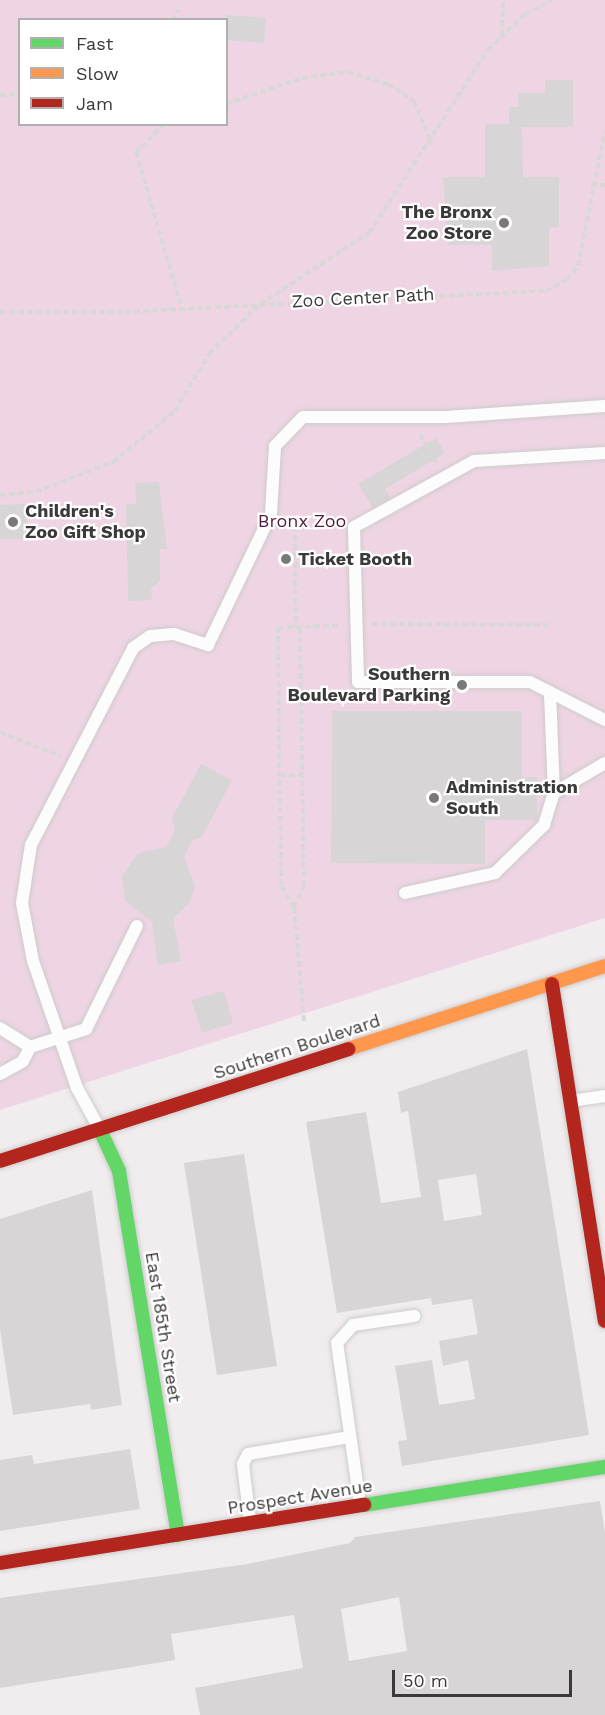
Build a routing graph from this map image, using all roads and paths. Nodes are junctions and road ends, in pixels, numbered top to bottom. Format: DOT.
graph roads {
  1 [pos="503,0"];
  2 [pos="553,0"];
  3 [pos="178,10"];
  4 [pos="173,18"];
  5 [pos="502,36"];
  6 [pos="18,94"];
  7 [pos="0,95"];
  8 [pos="228,103"];
  9 [pos="163,126"];
  10 [pos="605,131"];
  11 [pos="432,144"];
  12 [pos="591,185"];
  13 [pos="605,185"];
  14 [pos="260,304"];
  15 [pos="182,309"];
  16 [pos="0,312"];
  17 [pos="605,406"];
  18 [pos="411,417"];
  19 [pos="605,453"];
  20 [pos="445,478"];
  21 [pos="0,495"];
  22 [pos="271,514"];
  23 [pos="356,624"];
  24 [pos="548,625"];
  25 [pos="298,628"];
  26 [pos="550,692"];
  27 [pos="605,720"];
  28 [pos="0,732"];
  29 [pos="74,762"];
  30 [pos="605,763"];
  31 [pos="280,775"];
  32 [pos="302,775"];
  33 [pos="554,793"];
  34 [pos="405,893"];
  35 [pos="294,908"];
  36 [pos="136,926"];
  37 [pos="605,966"];
  38 [pos="552,984"];
  39 [pos="304,1021"];
  40 [pos="0,1028"];
  41 [pos="60,1040"];
  42 [pos="30,1047"];
  43 [pos="0,1074"];
  44 [pos="605,1096"];
  45 [pos="570,1101"];
  46 [pos="100,1130"];
  47 [pos="0,1161"];
  48 [pos="414,1316"];
  49 [pos="605,1316"];
  50 [pos="605,1321"];
  51 [pos="350,1437"];
  52 [pos="605,1467"];
  53 [pos="361,1506"];
  54 [pos="250,1523"];
  55 [pos="178,1534"];
  56 [pos="0,1563"];
  1 -- 5 [label="path"];
  2 -- 5 [label="path"];
  3 -- 4 [label="path"];
  5 -- 11 [label="path"];
  6 -- 7 [label="path"];
  8 -- 11 [label="path"];
  9 -- 15 [label="path"];
  10 -- 12 [label="path, Zoo Center Path"];
  11 -- 14 [label="path"];
  12 -- 13 [label="path"];
  12 -- 14 [label="path, Zoo Center Path"];
  14 -- 15 [label="path, Zoo Center Path"];
  14 -- 21 [label="path"];
  15 -- 16 [label="path, Zoo Center Path"];
  17 -- 18 [label="lane"];
  18 -- 20 [label="path"];
  18 -- 22 [label="lane"];
  19 -- 20 [label="lane"];
  20 -- 23 [label="lane"];
  22 -- 25 [label="path"];
  22 -- 29 [label="lane"];
  23 -- 24 [label="path"];
  23 -- 25 [label="path"];
  23 -- 26 [label="lane"];
  25 -- 31 [label="path"];
  25 -- 32 [label="path"];
  26 -- 27 [label="lane"];
  26 -- 33 [label="lane"];
  28 -- 29 [label="path"];
  29 -- 41 [label="lane"];
  30 -- 33 [label="lane"];
  31 -- 32 [label="path"];
  31 -- 35 [label="path"];
  32 -- 35 [label="path"];
  33 -- 34 [label="lane"];
  35 -- 39 [label="path"];
  36 -- 41 [label="lane"];
  37 -- 38 [label="street, Southern Boulevard"];
  38 -- 45 [label="street"];
  38 -- 46 [label="street, Southern Boulevard"];
  40 -- 42 [label="lane"];
  41 -- 42 [label="lane"];
  41 -- 46 [label="lane"];
  42 -- 43 [label="lane"];
  44 -- 45 [label="lane"];
  45 -- 49 [label="street"];
  46 -- 47 [label="street, Southern Boulevard"];
  46 -- 55 [label="street, East 185th Street"];
  48 -- 51 [label="lane"];
  49 -- 50 [label="street"];
  51 -- 53 [label="lane"];
  51 -- 54 [label="lane"];
  52 -- 53 [label="street, Prospect Avenue"];
  53 -- 54 [label="street, Prospect Avenue"];
  54 -- 55 [label="street, Prospect Avenue"];
  55 -- 56 [label="street, Prospect Avenue"];
}
